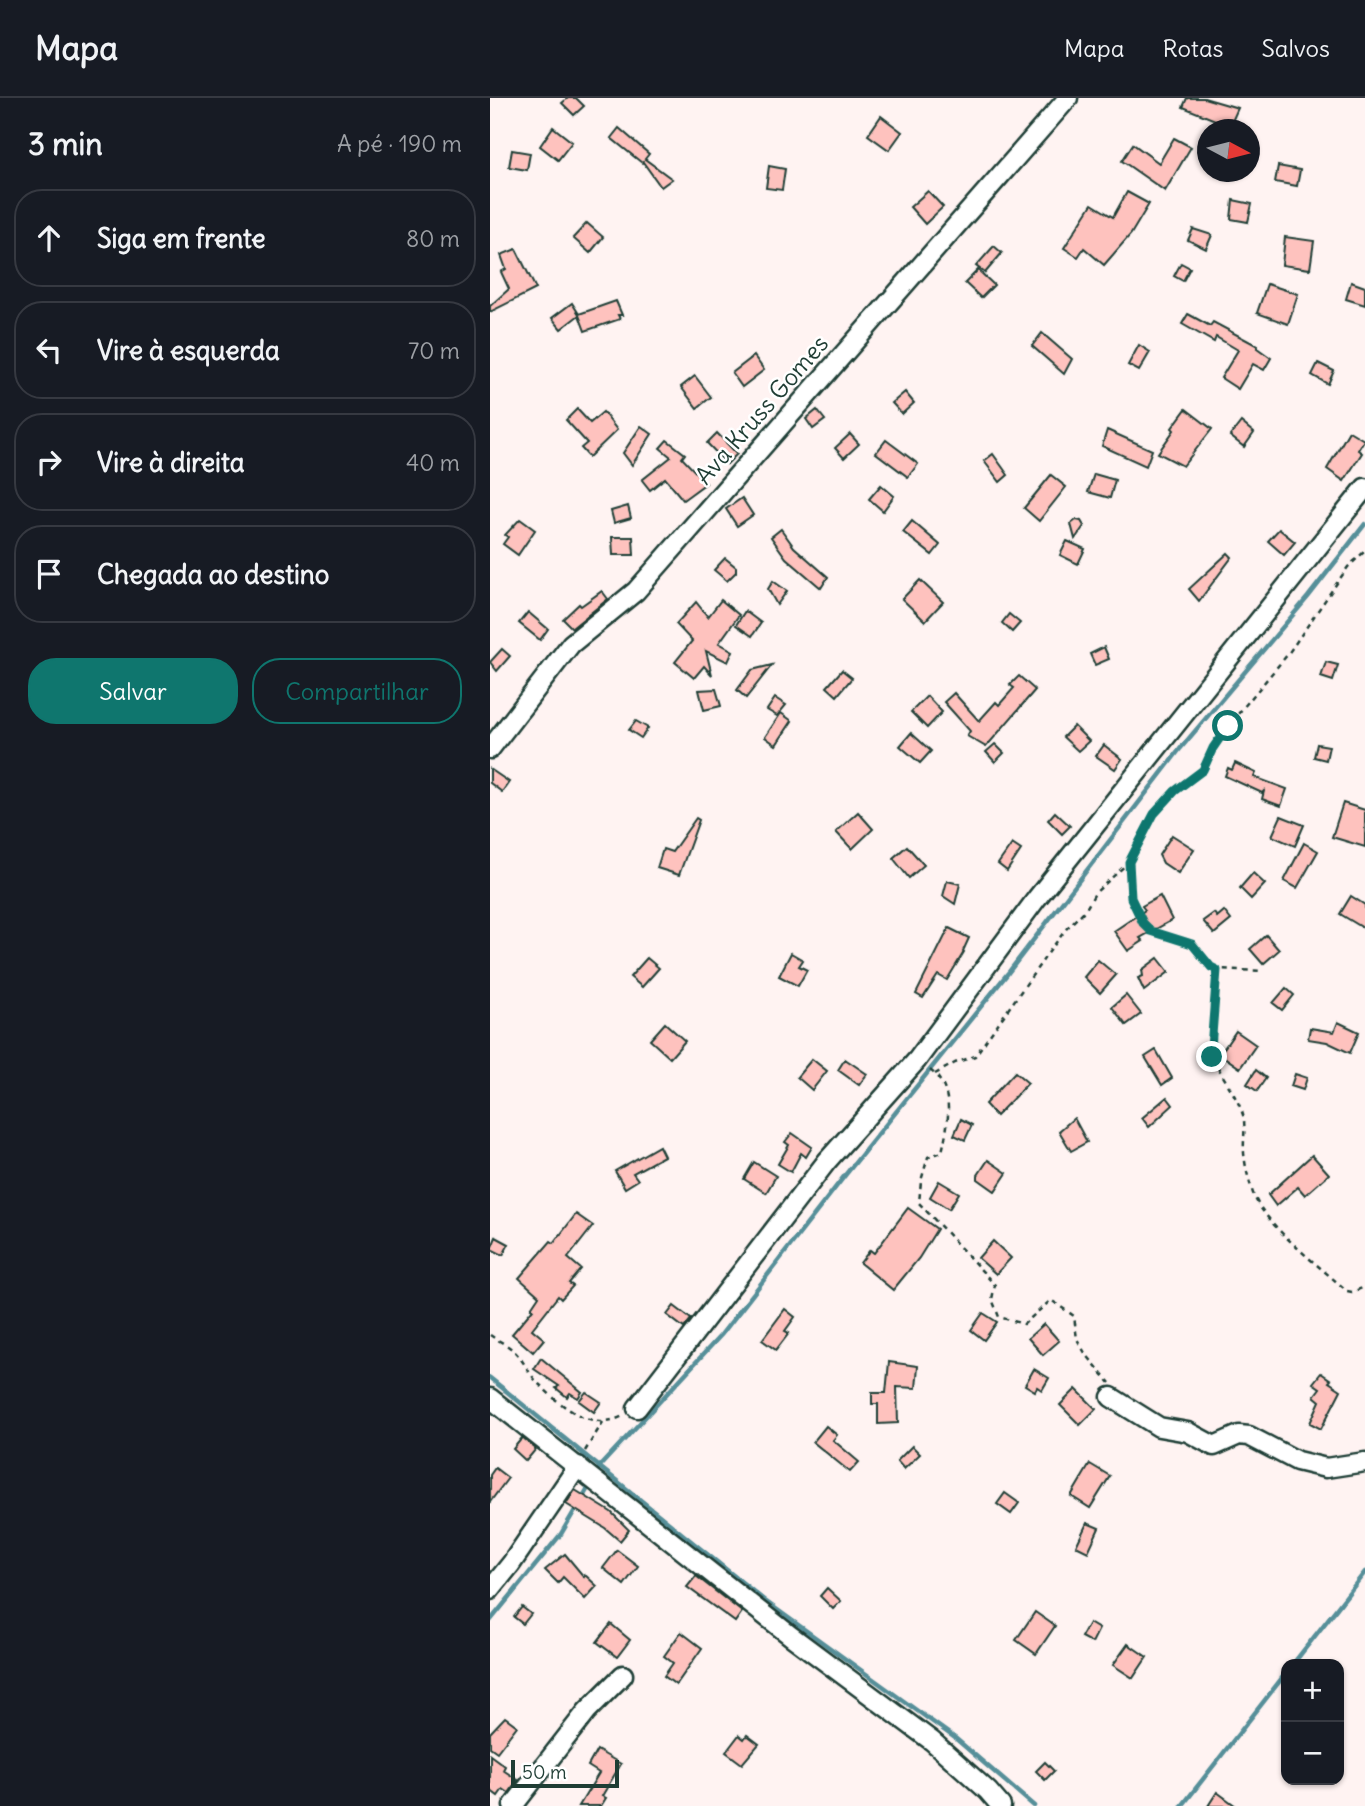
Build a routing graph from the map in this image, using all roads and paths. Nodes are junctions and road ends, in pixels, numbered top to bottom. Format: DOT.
graph roads {
  1 [pos="1068,98"];
  2 [pos="1365,488"];
  3 [pos="1365,551"];
  4 [pos="490,749"];
  5 [pos="1129,862"];
  6 [pos="1217,970"];
  7 [pos="1264,971"];
  8 [pos="1365,1287"];
  9 [pos="490,1335"];
  10 [pos="1111,1397"];
  11 [pos="490,1398"];
  12 [pos="637,1408"];
  13 [pos="603,1422"];
  14 [pos="587,1449"];
  15 [pos="1365,1462"];
  16 [pos="578,1466"];
  17 [pos="490,1590"];
  18 [pos="623,1675"];
  19 [pos="513,1806"];
  20 [pos="1001,1806"];
  1 -- 4 [label="street, Ava Kruss Gomes"];
  2 -- 12 [label="street"];
  3 -- 5 [label="path"];
  5 -- 6 [label="path"];
  5 -- 10 [label="path"];
  6 -- 7 [label="path"];
  6 -- 8 [label="path"];
  9 -- 13 [label="path"];
  10 -- 15 [label="street"];
  11 -- 16 [label="street"];
  12 -- 13 [label="path"];
  13 -- 14 [label="path"];
  16 -- 17 [label="street"];
  16 -- 20 [label="street"];
  18 -- 19 [label="street"];
}
